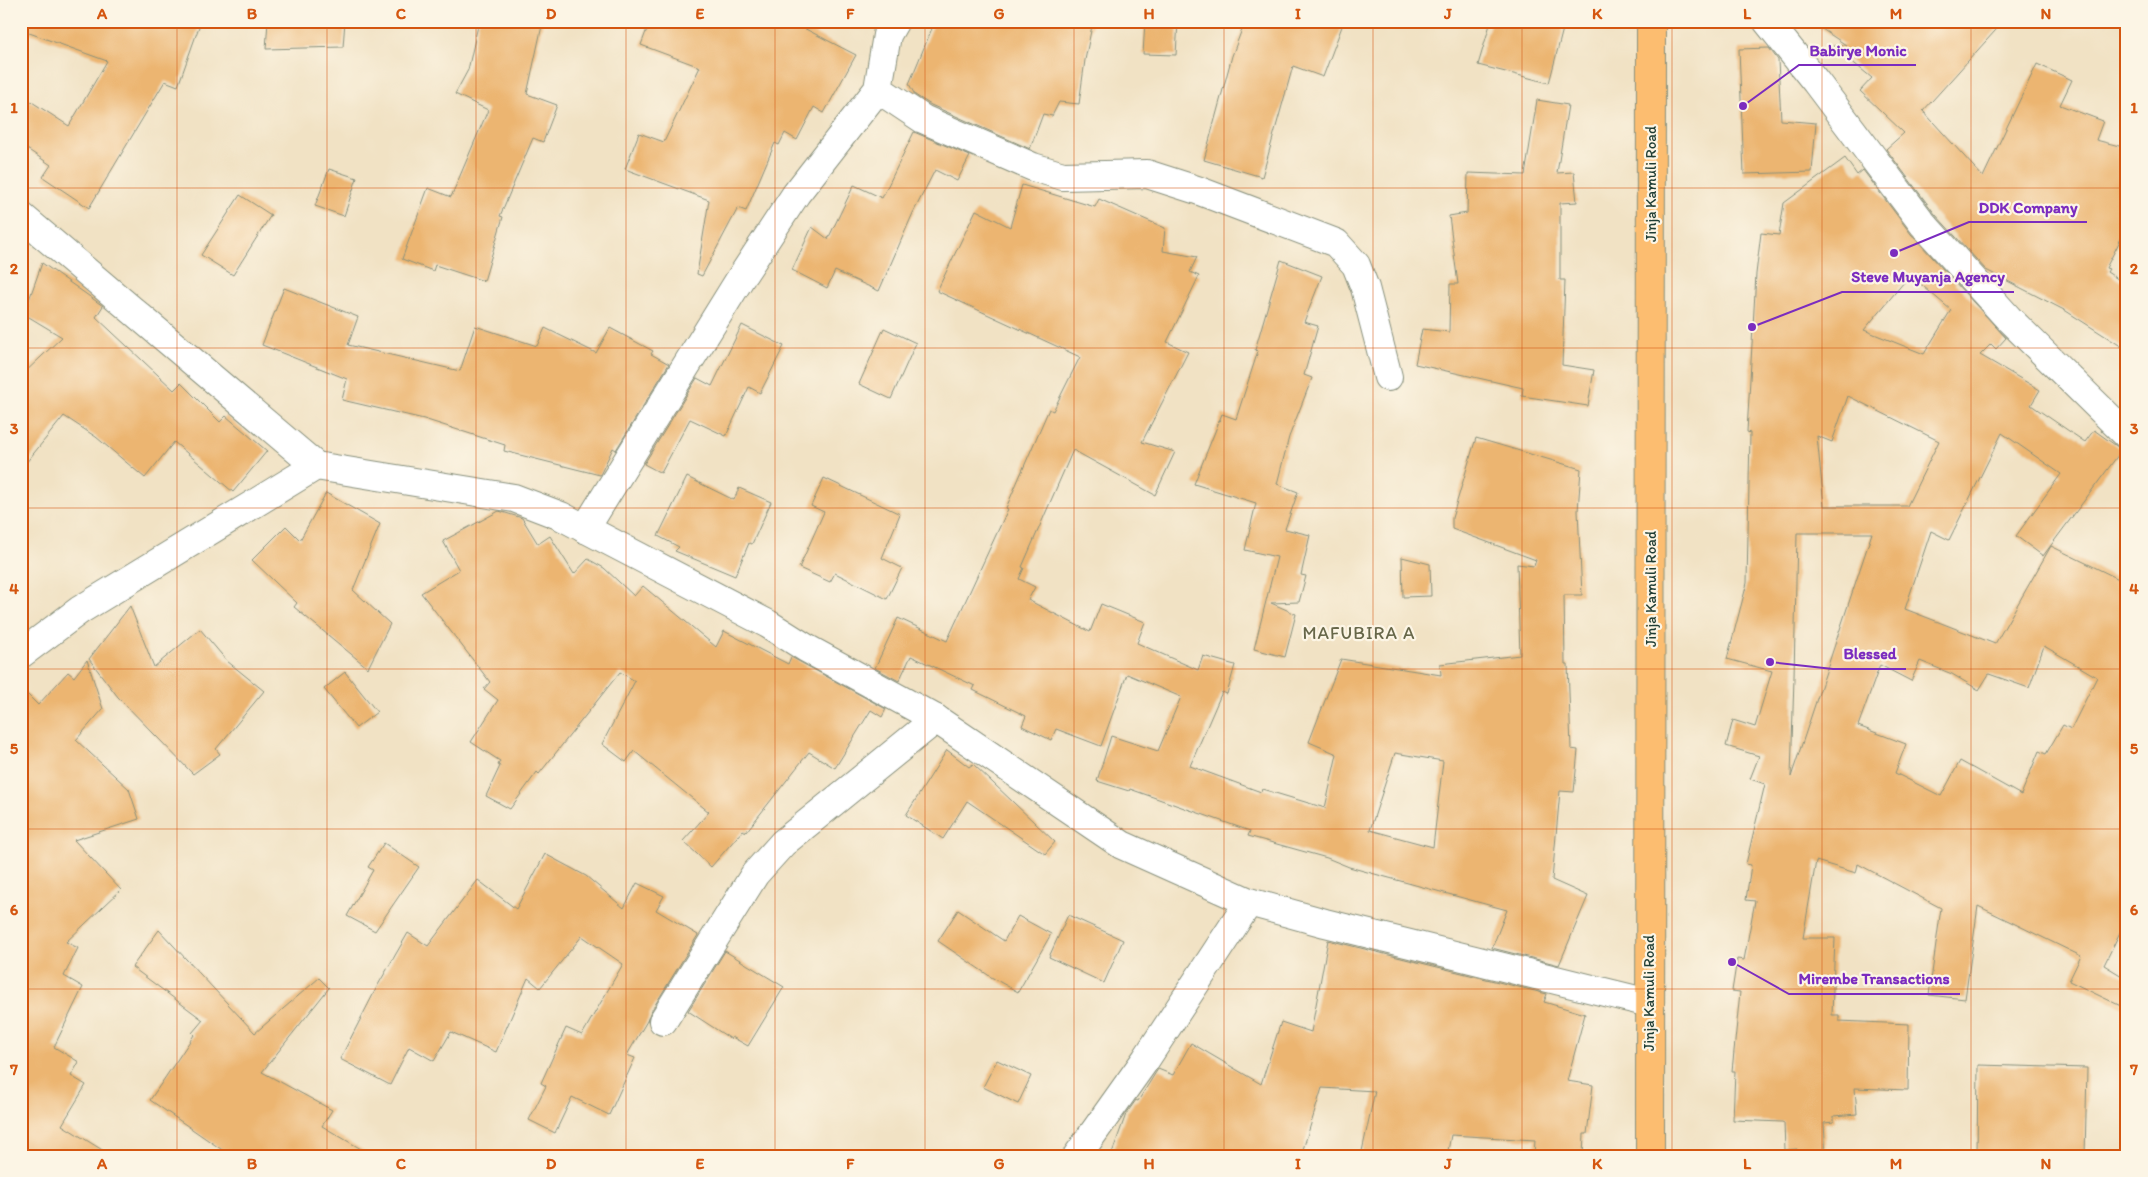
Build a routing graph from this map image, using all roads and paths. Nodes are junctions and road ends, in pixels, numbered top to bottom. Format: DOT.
graph roads {
  1 [pos="895,21"];
  2 [pos="1651,21"];
  3 [pos="1767,21"];
  4 [pos="878,89"];
  5 [pos="21,216"];
  6 [pos="1388,377"];
  7 [pos="2127,435"];
  8 [pos="316,466"];
  9 [pos="585,529"];
  10 [pos="21,654"];
  11 [pos="936,719"];
  12 [pos="1249,902"];
  13 [pos="1649,1003"];
  14 [pos="663,1020"];
  15 [pos="1077,1156"];
  16 [pos="1650,1156"];
  1 -- 4 [label="street"];
  2 -- 13 [label="main road, Jinja Kamuli Road"];
  3 -- 7 [label="street"];
  4 -- 6 [label="street"];
  4 -- 9 [label="street"];
  5 -- 8 [label="street"];
  8 -- 9 [label="street"];
  8 -- 10 [label="street"];
  9 -- 11 [label="street"];
  11 -- 12 [label="street"];
  11 -- 14 [label="street"];
  12 -- 13 [label="street"];
  12 -- 15 [label="street"];
  13 -- 16 [label="main road, Jinja Kamuli Road"];
}
